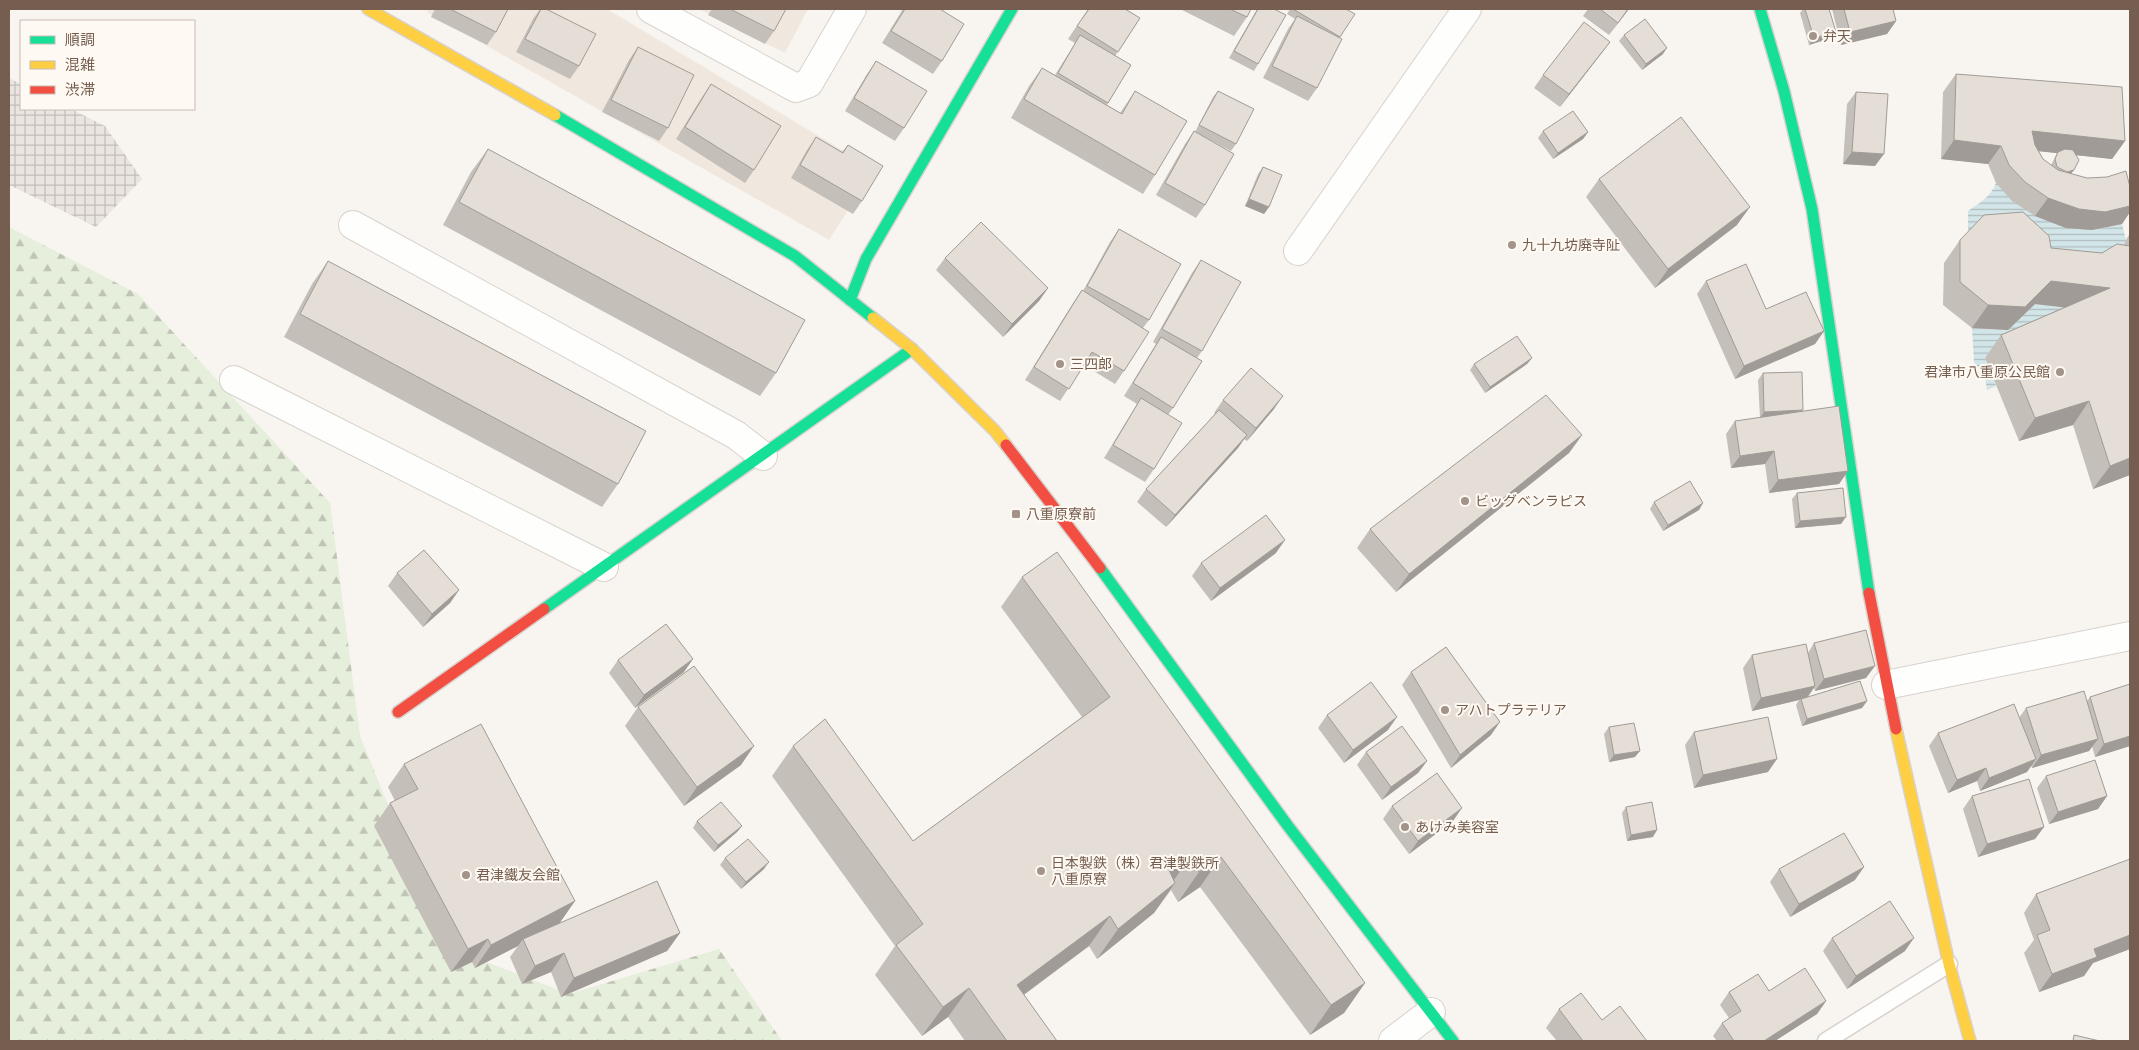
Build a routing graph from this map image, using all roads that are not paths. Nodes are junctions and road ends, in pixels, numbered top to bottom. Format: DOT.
graph roads {
  1 [pos="368,9"];
  2 [pos="651,9"];
  3 [pos="852,9"];
  4 [pos="1012,9"];
  5 [pos="1468,9"];
  6 [pos="1760,9"];
  7 [pos="397,16"];
  8 [pos="352,225"];
  9 [pos="1298,251"];
  10 [pos="850,300"];
  11 [pos="912,349"];
  12 [pos="234,380"];
  13 [pos="763,456"];
  14 [pos="604,567"];
  15 [pos="2130,636"];
  16 [pos="1886,685"];
  17 [pos="398,712"];
  18 [pos="1950,964"];
  19 [pos="1431,1012"];
  20 [pos="1393,1041"];
  21 [pos="1453,1041"];
  22 [pos="1826,1041"];
  23 [pos="1970,1041"];
  1 -- 7 [label="street"];
  2 -- 3 [label="street"];
  4 -- 10 [label="street"];
  5 -- 9 [label="street"];
  6 -- 16 [label="street"];
  7 -- 10 [label="street"];
  8 -- 13 [label="street"];
  10 -- 11 [label="street"];
  11 -- 13 [label="street"];
  11 -- 19 [label="street"];
  12 -- 14 [label="street"];
  13 -- 14 [label="street"];
  14 -- 17 [label="street"];
  15 -- 16 [label="street"];
  16 -- 18 [label="street"];
  18 -- 22 [label="lane"];
  18 -- 23 [label="street"];
  19 -- 20 [label="street"];
  19 -- 21 [label="street"];
}
